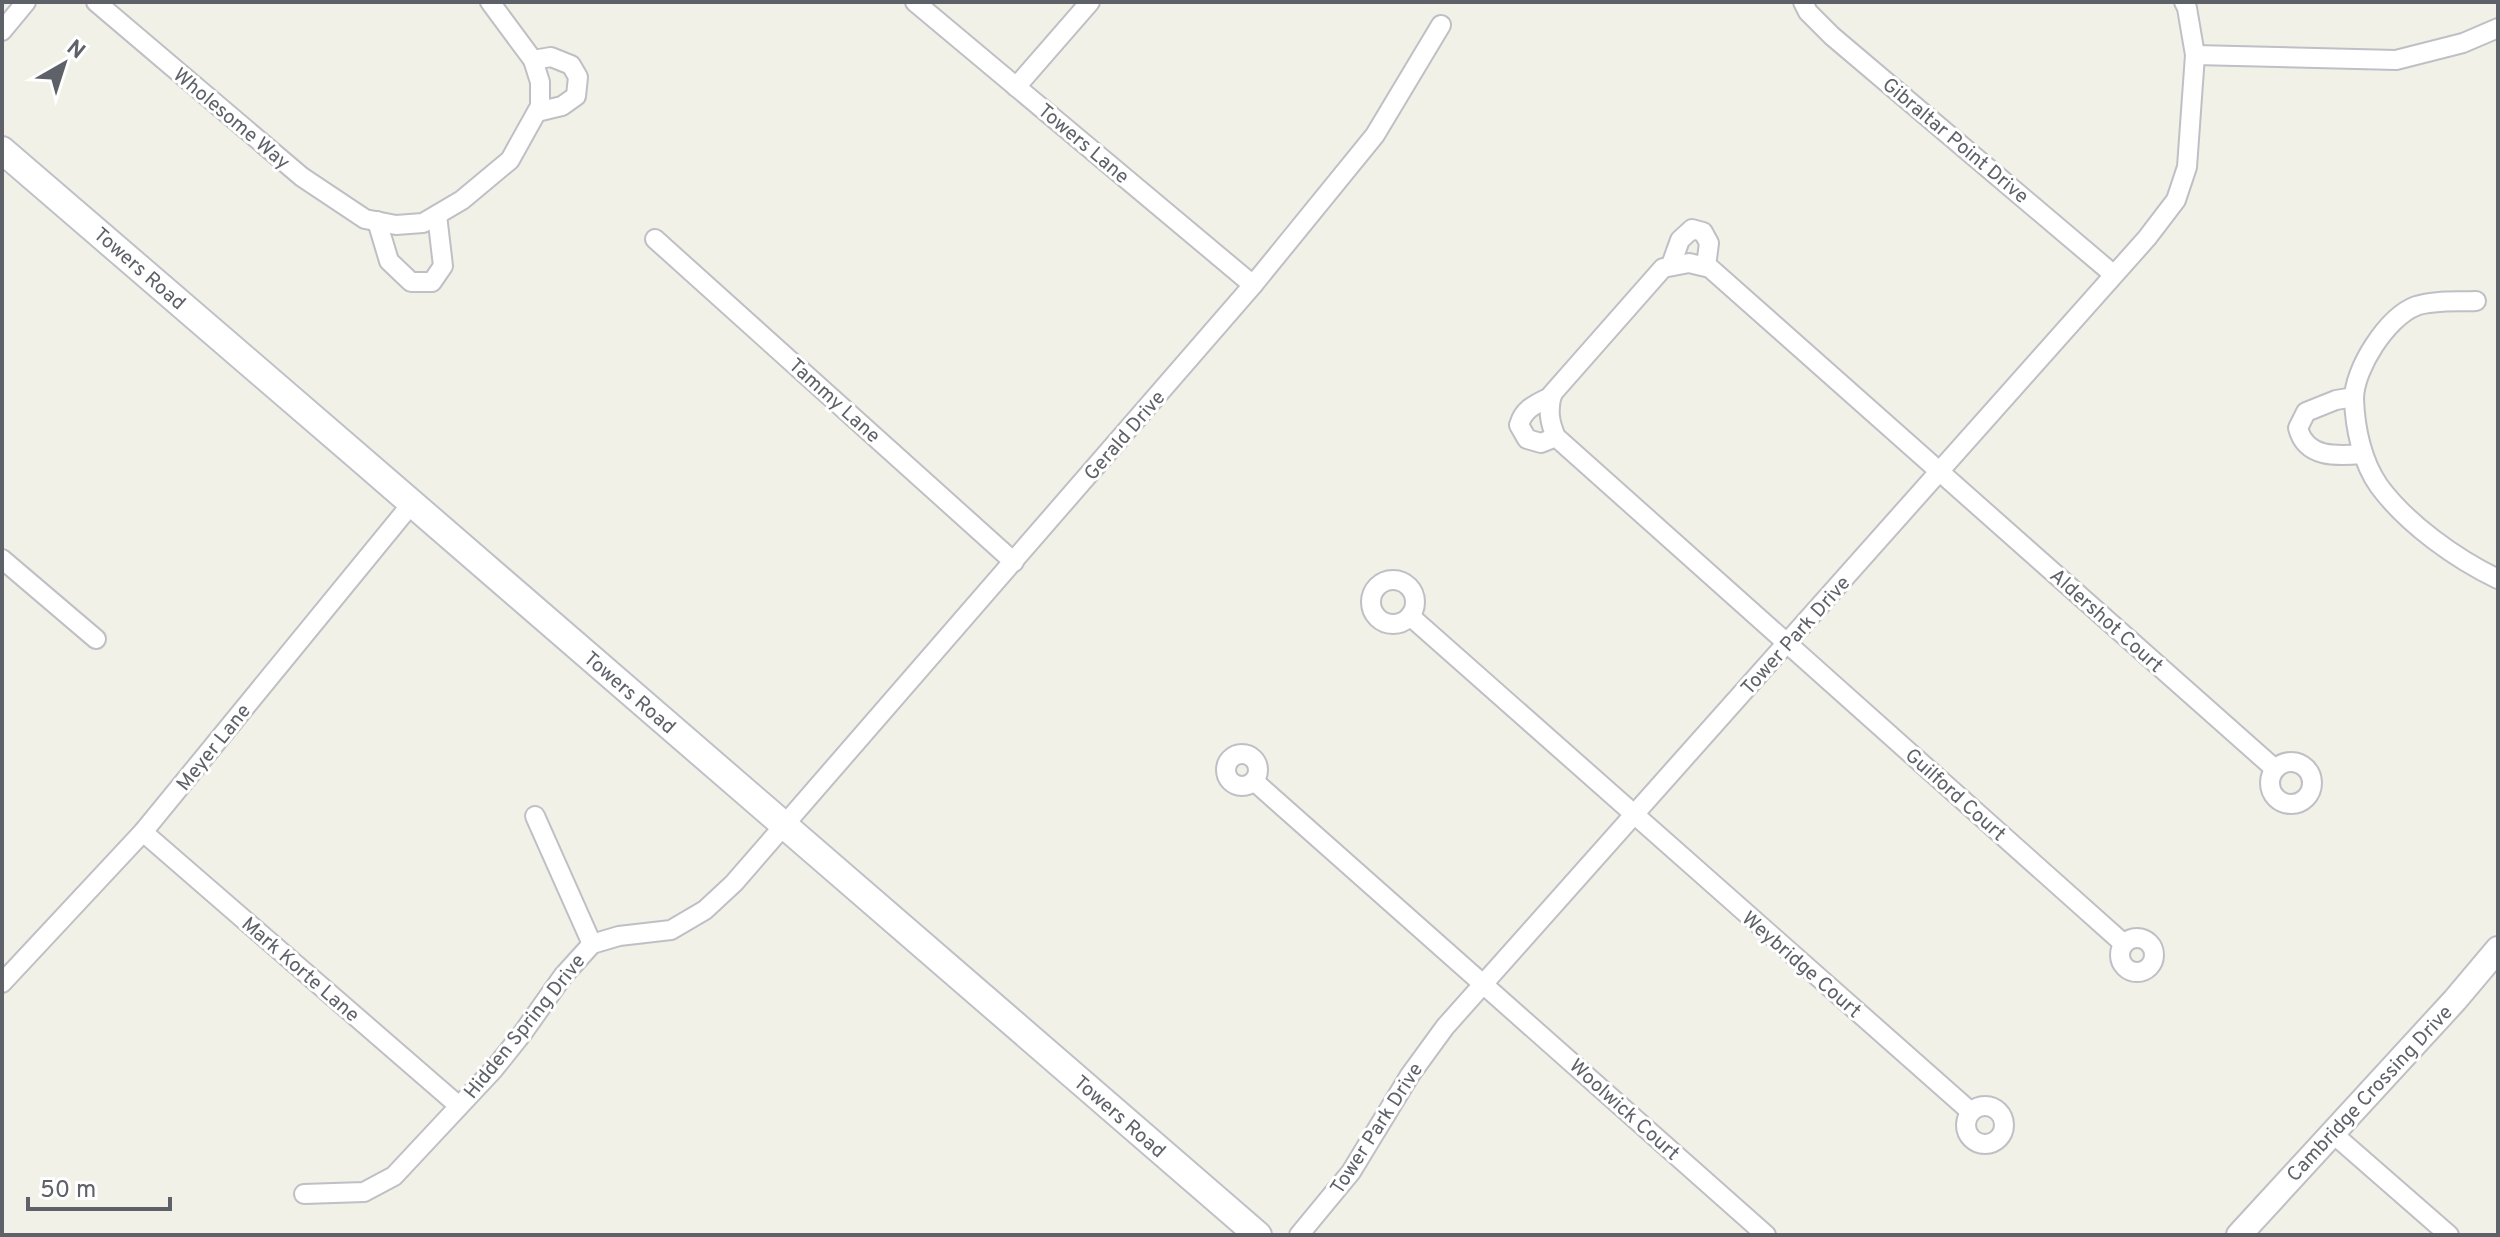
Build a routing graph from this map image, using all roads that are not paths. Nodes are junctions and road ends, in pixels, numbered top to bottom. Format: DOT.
graph roads {
  1 [pos="26,2"];
  2 [pos="96,2"];
  3 [pos="490,2"];
  4 [pos="915,2"];
  5 [pos="1090,2"];
  6 [pos="1803,2"];
  7 [pos="2184,2"];
  8 [pos="1441,25"];
  9 [pos="2498,28"];
  10 [pos="2,31"];
  11 [pos="2195,55"];
  12 [pos="533,60"];
  13 [pos="1016,87"];
  14 [pos="537,112"];
  15 [pos="2,150"];
  16 [pos="437,215"];
  17 [pos="377,221"];
  18 [pos="655,239"];
  19 [pos="1671,265"];
  20 [pos="1706,266"];
  21 [pos="2113,274"];
  22 [pos="1253,285"];
  23 [pos="2476,301"];
  24 [pos="1552,396"];
  25 [pos="2354,397"];
  26 [pos="1556,437"];
  27 [pos="2363,454"];
  28 [pos="1939,472"];
  29 [pos="413,502"];
  30 [pos="2,559"];
  31 [pos="1014,562"];
  32 [pos="2498,579"];
  33 [pos="1410,616"];
  34 [pos="96,639"];
  35 [pos="1787,645"];
  36 [pos="2275,769"];
  37 [pos="1254,781"];
  38 [pos="1634,815"];
  39 [pos="535,816"];
  40 [pos="783,827"];
  41 [pos="143,832"];
  42 [pos="592,944"];
  43 [pos="2124,944"];
  44 [pos="2498,949"];
  45 [pos="2,983"];
  46 [pos="1484,984"];
  47 [pos="459,1106"];
  48 [pos="1971,1112"];
  49 [pos="2331,1132"];
  50 [pos="304,1194"];
  51 [pos="1258,1235"];
  52 [pos="1299,1235"];
  53 [pos="1766,1235"];
  54 [pos="2239,1235"];
  55 [pos="2449,1235"];
  1 -- 10 [label="street"];
  2 -- 17 [label="street, Wholesome Way"];
  3 -- 12 [label="street, Wholesome Way"];
  4 -- 13 [label="street, Towers Lane"];
  5 -- 13 [label="street"];
  6 -- 21 [label="street, Gibraltar Point Drive"];
  7 -- 11 [label="street, Tower Park Drive"];
  8 -- 22 [label="street, Gerald Drive"];
  9 -- 11 [label="street"];
  11 -- 21 [label="street, Tower Park Drive"];
  12 -- 14 [label="street, Wholesome Way"];
  12 -- 14 [label="street"];
  13 -- 22 [label="street, Towers Lane"];
  14 -- 16 [label="street, Wholesome Way"];
  15 -- 29 [label="main road, Towers Road"];
  16 -- 17 [label="street, Wholesome Way"];
  16 -- 17 [label="street"];
  18 -- 31 [label="street, Tammy Lane"];
  19 -- 20 [label="street"];
  19 -- 20 [label="street"];
  19 -- 24 [label="street"];
  20 -- 28 [label="street, Aldershot Court"];
  21 -- 28 [label="street, Tower Park Drive"];
  22 -- 31 [label="street, Gerald Drive"];
  23 -- 25 [label="street"];
  24 -- 26 [label="street"];
  24 -- 26 [label="street"];
  25 -- 27 [label="street"];
  25 -- 27 [label="street"];
  26 -- 35 [label="street, Guilford Court"];
  27 -- 32 [label="street"];
  28 -- 35 [label="street, Tower Park Drive"];
  28 -- 36 [label="street, Aldershot Court"];
  29 -- 40 [label="main road, Towers Road"];
  29 -- 41 [label="street, Meyer Lane"];
  30 -- 34 [label="street"];
  31 -- 40 [label="street, Gerald Drive"];
  33 -- 38 [label="street, Weybridge Court"];
  35 -- 38 [label="street, Tower Park Drive"];
  35 -- 43 [label="street, Guilford Court"];
  37 -- 46 [label="street, Woolwick Court"];
  38 -- 46 [label="street, Tower Park Drive"];
  38 -- 48 [label="street, Weybridge Court"];
  39 -- 42 [label="street"];
  40 -- 42 [label="street, Hidden Spring Drive"];
  40 -- 51 [label="main road, Towers Road"];
  41 -- 45 [label="street, Meyer Lane"];
  41 -- 47 [label="street, Mark Korte Lane"];
  42 -- 47 [label="street, Hidden Spring Drive"];
  44 -- 49 [label="street, Cambridge Crossing Drive"];
  46 -- 52 [label="street, Tower Park Drive"];
  46 -- 53 [label="street, Woolwick Court"];
  47 -- 50 [label="street, Hidden Spring Drive"];
  49 -- 54 [label="street, Cambridge Crossing Drive"];
  49 -- 55 [label="street"];
}
